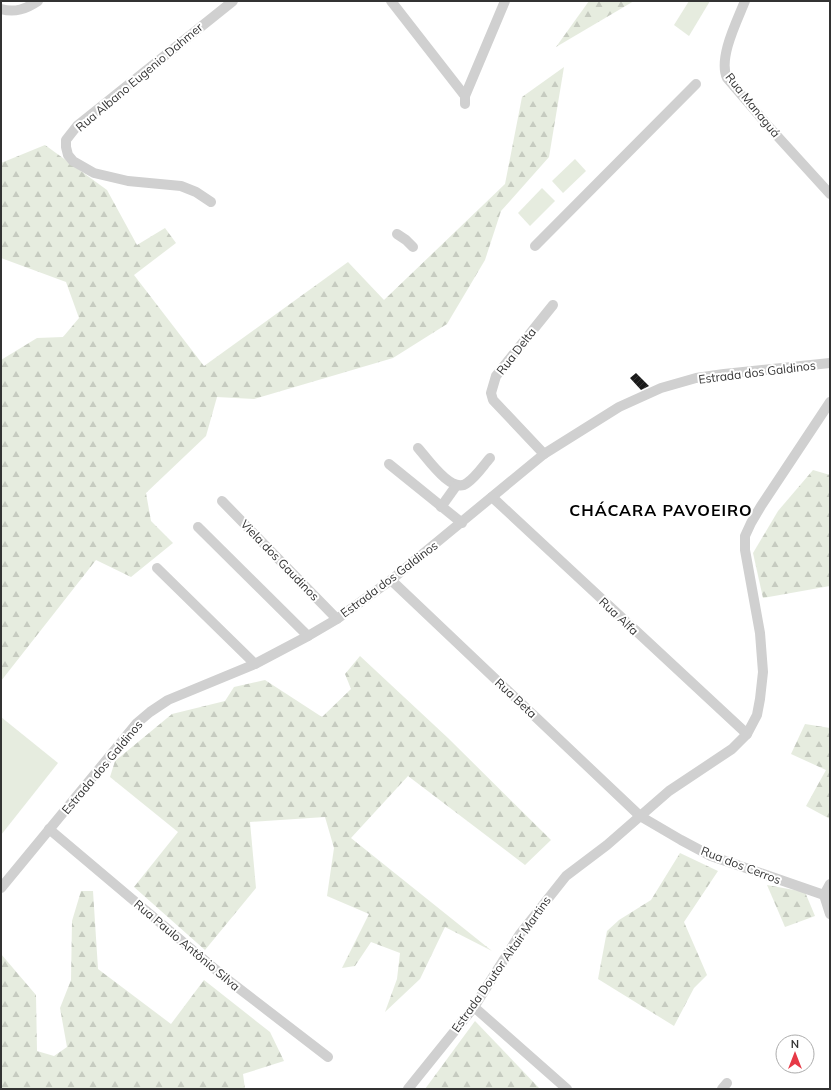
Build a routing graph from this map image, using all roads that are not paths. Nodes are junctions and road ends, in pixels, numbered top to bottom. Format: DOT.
graph roads {
  1 [pos="38,1"];
  2 [pos="233,1"];
  3 [pos="390,1"];
  4 [pos="505,1"];
  5 [pos="745,1"];
  6 [pos="1,9"];
  7 [pos="696,84"];
  8 [pos="830,194"];
  9 [pos="211,202"];
  10 [pos="397,234"];
  11 [pos="536,246"];
  12 [pos="413,247"];
  13 [pos="553,305"];
  14 [pos="830,363"];
  15 [pos="830,402"];
  16 [pos="418,448"];
  17 [pos="544,454"];
  18 [pos="490,458"];
  19 [pos="389,464"];
  20 [pos="456,486"];
  21 [pos="492,497"];
  22 [pos="222,501"];
  23 [pos="441,507"];
  24 [pos="462,523"];
  25 [pos="198,527"];
  26 [pos="157,568"];
  27 [pos="391,580"];
  28 [pos="337,619"];
  29 [pos="308,636"];
  30 [pos="255,664"];
  31 [pos="747,734"];
  32 [pos="640,816"];
  33 [pos="49,829"];
  34 [pos="830,884"];
  35 [pos="1,888"];
  36 [pos="824,895"];
  37 [pos="830,914"];
  38 [pos="474,1007"];
  39 [pos="328,1057"];
  40 [pos="408,1089"];
  41 [pos="567,1089"];
  1 -- 6 [label="street"];
  2 -- 9 [label="street, Rua Albano Eugenio Dahmer"];
  3 -- 4 [label="street"];
  5 -- 8 [label="street, Rua Managuá"];
  7 -- 11 [label="street"];
  10 -- 12 [label="street"];
  13 -- 17 [label="street, Rua Delta"];
  14 -- 17 [label="street, Estrada dos Galdinos"];
  15 -- 31 [label="street, Estrada Doutor Altair Martins"];
  16 -- 20 [label="street"];
  17 -- 21 [label="street, Estrada dos Galdinos"];
  18 -- 20 [label="street"];
  19 -- 23 [label="street"];
  20 -- 23 [label="street"];
  21 -- 24 [label="street, Estrada dos Galdinos"];
  21 -- 31 [label="street, Rua Alfa"];
  22 -- 28 [label="street, Viela dos Gaudinos"];
  23 -- 24 [label="street"];
  24 -- 27 [label="street, Estrada dos Galdinos"];
  25 -- 29 [label="street"];
  26 -- 30 [label="street"];
  27 -- 28 [label="street, Estrada dos Galdinos"];
  27 -- 32 [label="street, Rua Beta"];
  28 -- 29 [label="street, Estrada dos Galdinos"];
  29 -- 30 [label="street, Estrada dos Galdinos"];
  30 -- 33 [label="street, Estrada dos Galdinos"];
  31 -- 32 [label="street, Estrada Doutor Altair Martins"];
  32 -- 36 [label="street, Rua dos Cerros"];
  32 -- 38 [label="street, Estrada Doutor Altair Martins"];
  33 -- 35 [label="street, Estrada dos Galdinos"];
  33 -- 39 [label="street, Rua Paulo Antônio Silva"];
  34 -- 36 [label="street"];
  36 -- 37 [label="street"];
  38 -- 40 [label="street, Estrada Doutor Altair Martins"];
  38 -- 41 [label="street"];
}
